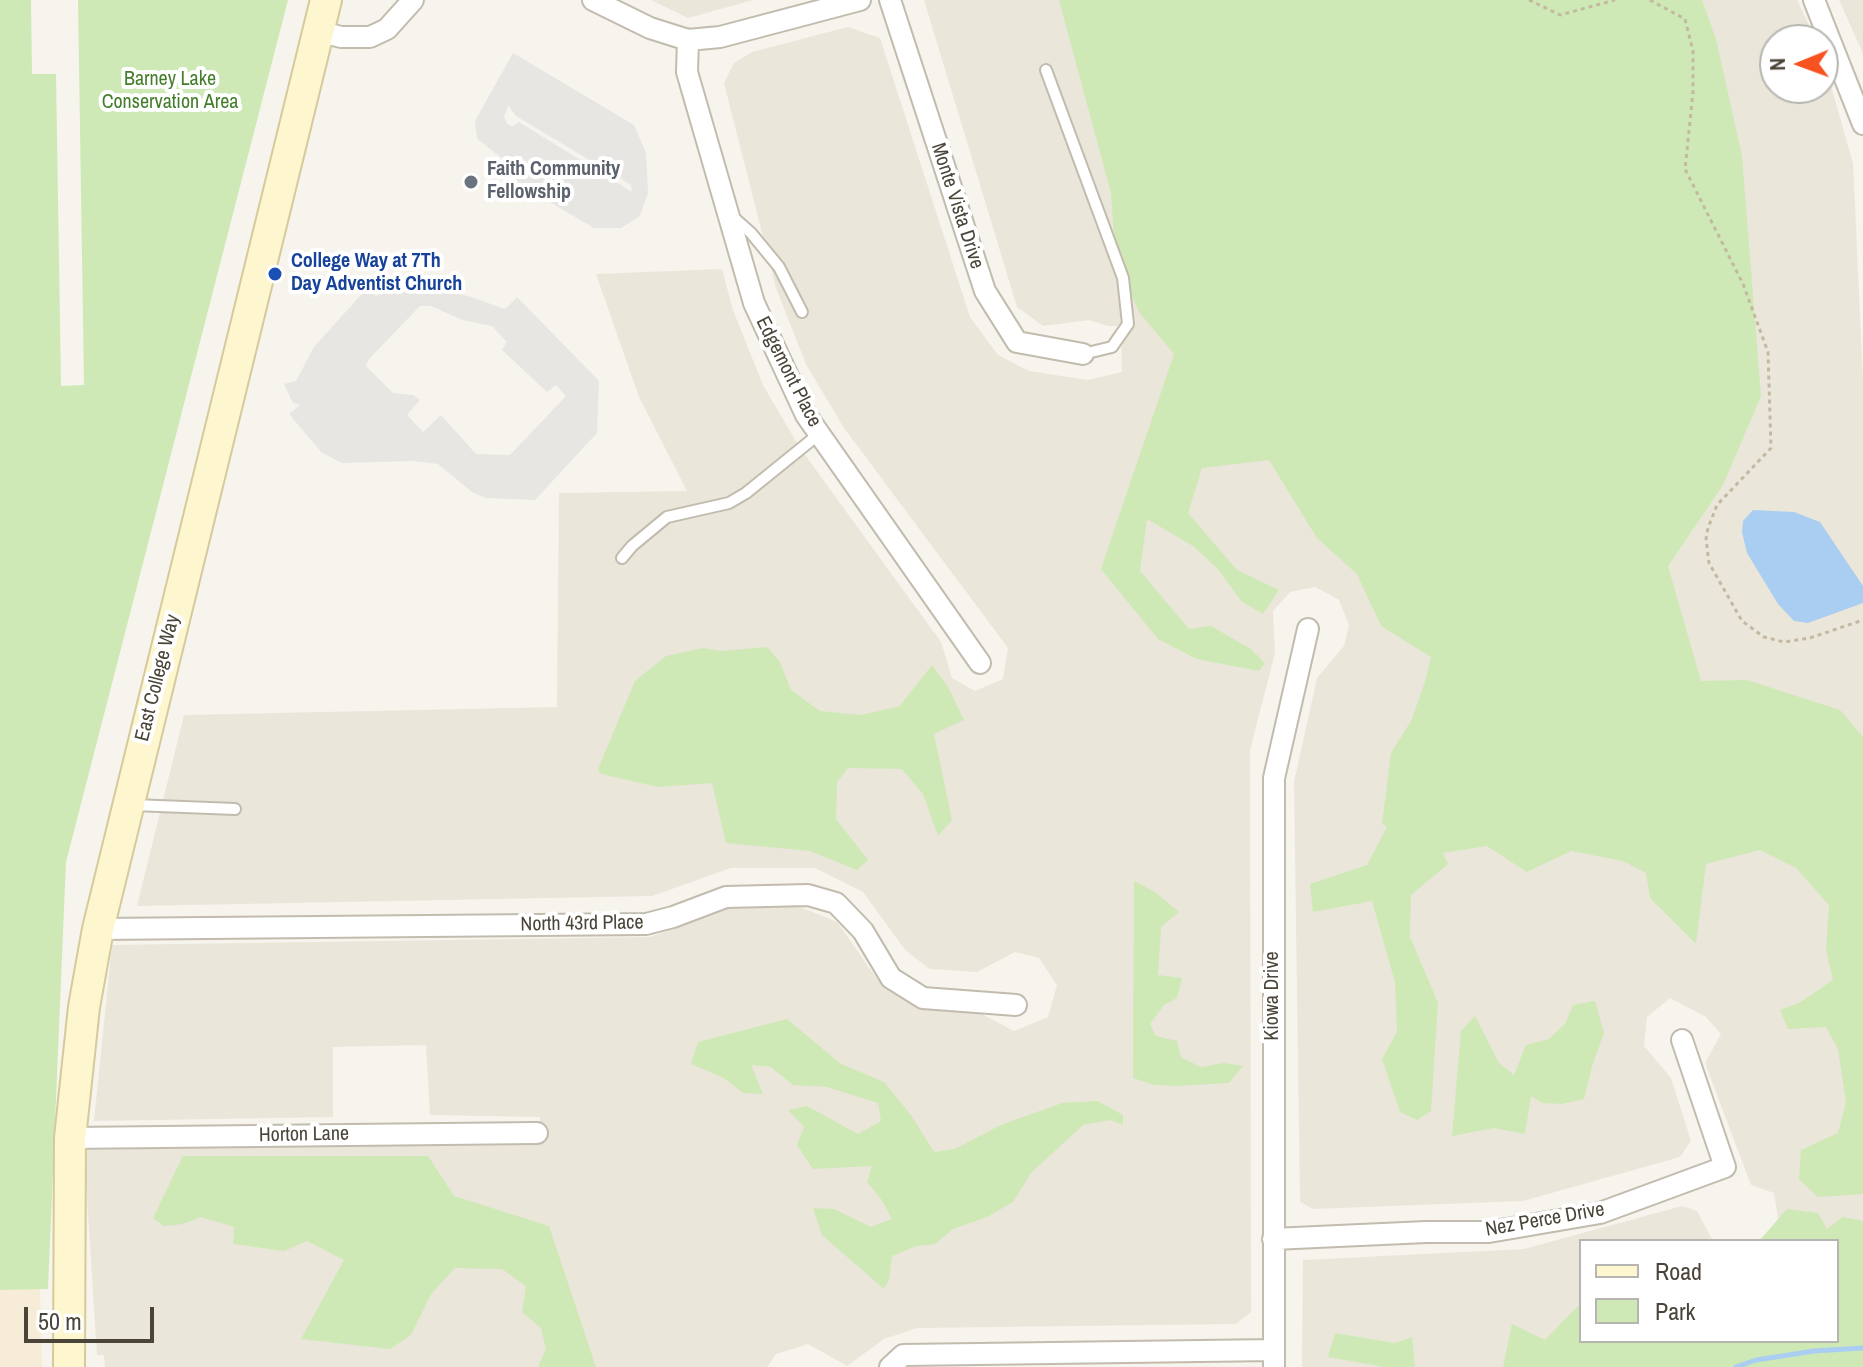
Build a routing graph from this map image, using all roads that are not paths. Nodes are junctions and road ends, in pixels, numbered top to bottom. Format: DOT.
graph roads {
  1 [pos="326,0"];
  2 [pos="413,0"];
  3 [pos="593,0"];
  4 [pos="860,0"];
  5 [pos="890,0"];
  6 [pos="1814,0"];
  7 [pos="318,31"];
  8 [pos="688,40"];
  9 [pos="1046,70"];
  10 [pos="1863,124"];
  11 [pos="728,213"];
  12 [pos="802,312"];
  13 [pos="1083,354"];
  14 [pos="819,434"];
  15 [pos="622,558"];
  16 [pos="1308,629"];
  17 [pos="980,663"];
  18 [pos="127,804"];
  19 [pos="235,809"];
  20 [pos="98,929"];
  21 [pos="1016,1005"];
  22 [pos="1682,1040"];
  23 [pos="537,1133"];
  24 [pos="70,1138"];
  25 [pos="1273,1239"];
  26 [pos="1274,1358"];
  27 [pos="69,1367"];
  28 [pos="890,1367"];
  1 -- 7 [label="main road, East College Way"];
  2 -- 7 [label="street"];
  3 -- 8 [label="street"];
  4 -- 8 [label="street"];
  5 -- 13 [label="street, Monte Vista Drive"];
  6 -- 10 [label="street"];
  7 -- 18 [label="main road, East College Way"];
  8 -- 11 [label="street, Edgemont Place"];
  9 -- 13 [label="lane"];
  11 -- 12 [label="lane"];
  11 -- 14 [label="street, Edgemont Place"];
  14 -- 15 [label="lane"];
  14 -- 17 [label="street, Edgemont Place"];
  16 -- 25 [label="street, Kiowa Drive"];
  18 -- 19 [label="lane"];
  18 -- 20 [label="main road, East College Way"];
  20 -- 21 [label="street, North 43rd Place"];
  20 -- 24 [label="main road, East College Way"];
  22 -- 25 [label="street, Nez Perce Drive"];
  23 -- 24 [label="street, Horton Lane"];
  24 -- 27 [label="main road, East College Way"];
  25 -- 26 [label="street, Kiowa Drive"];
  26 -- 28 [label="street"];
}
